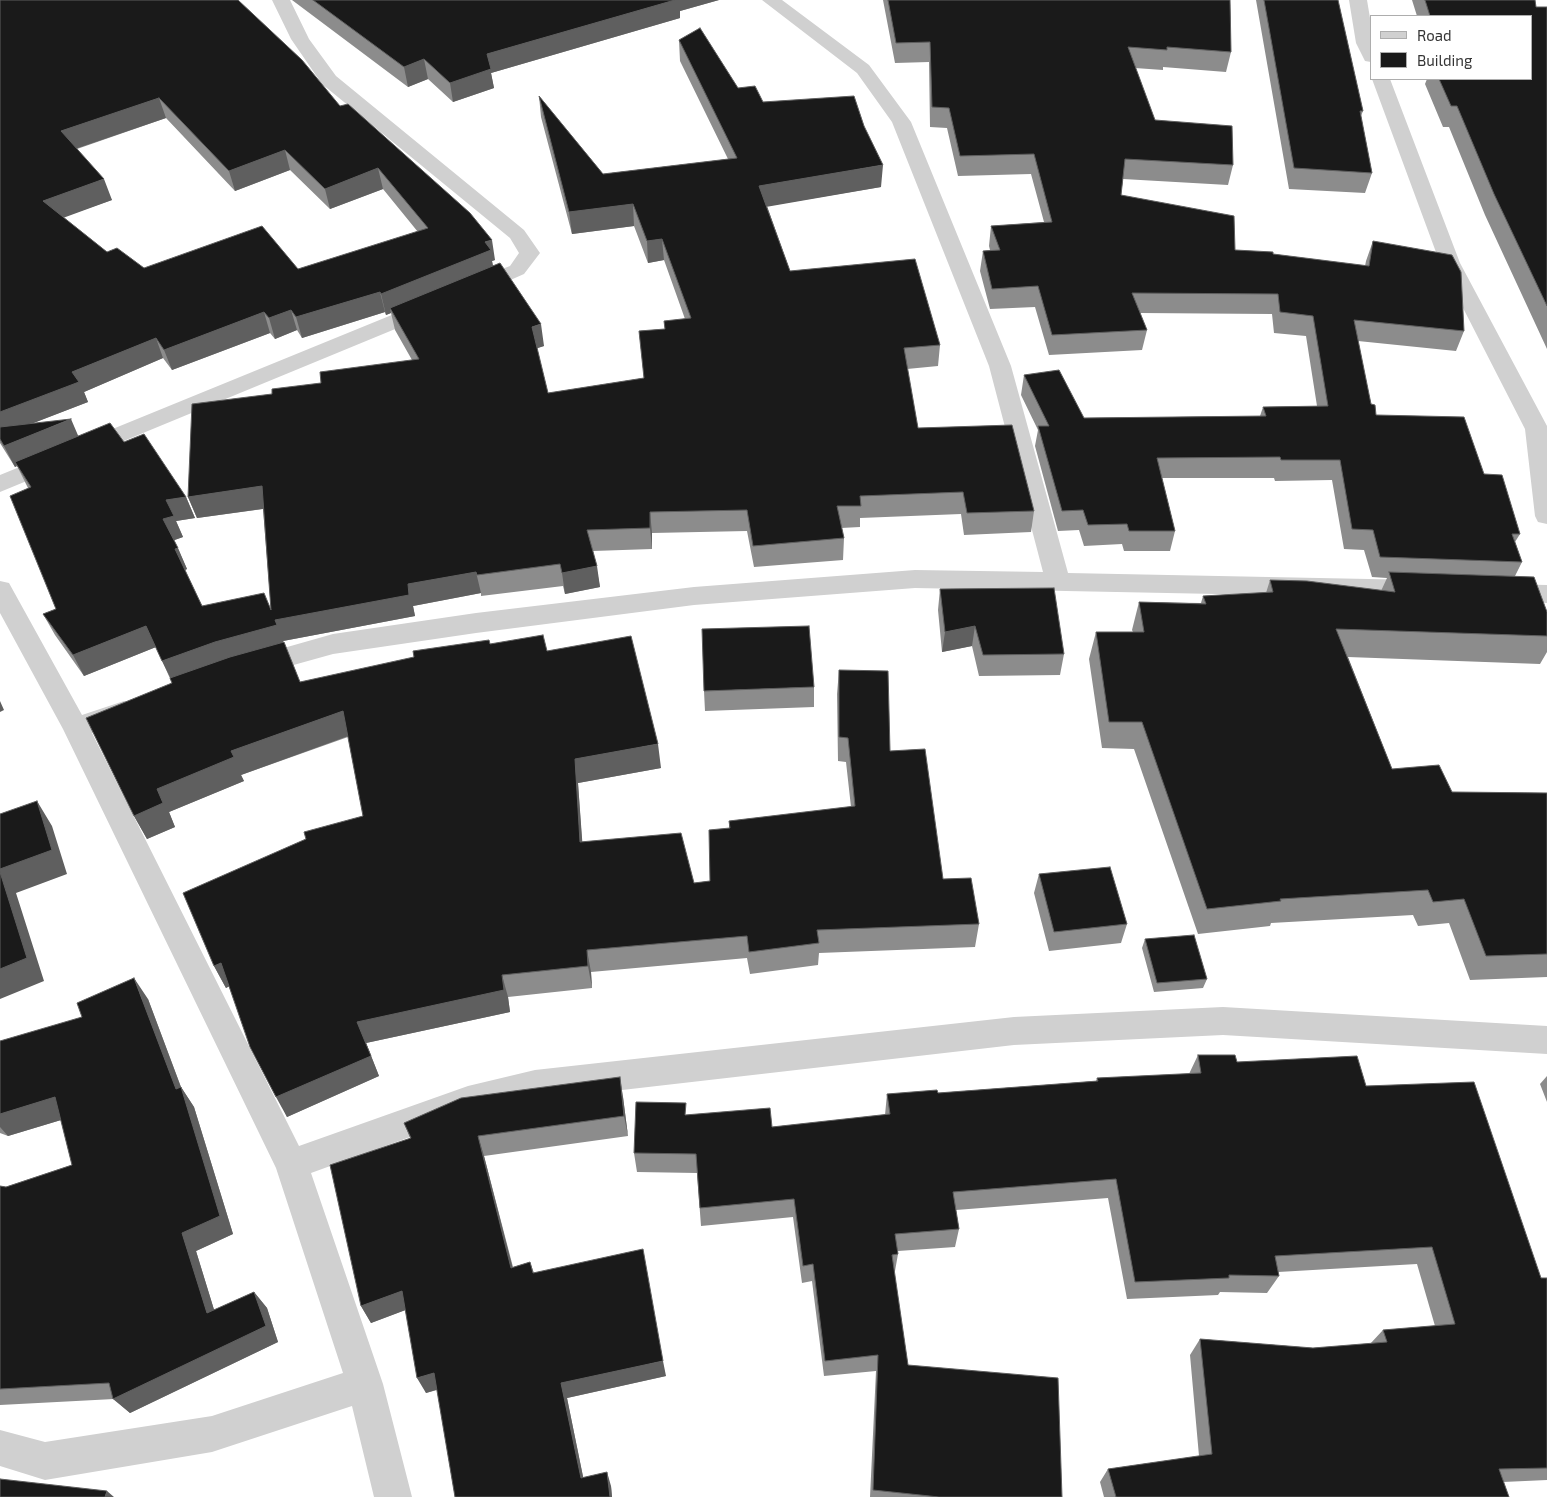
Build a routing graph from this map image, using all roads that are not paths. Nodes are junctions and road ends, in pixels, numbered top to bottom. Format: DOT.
graph roads {
  1 [pos="281,0"];
  2 [pos="770,0"];
  3 [pos="1358,0"];
  4 [pos="1370,55"];
  5 [pos="1381,80"];
  6 [pos="0,484"];
  7 [pos="1547,516"];
  8 [pos="1058,581"];
  9 [pos="0,590"];
  10 [pos="1440,590"];
  11 [pos="1479,592"];
  12 [pos="1547,594"];
  13 [pos="233,672"];
  14 [pos="150,702"];
  15 [pos="76,728"];
  16 [pos="1547,1040"];
  17 [pos="291,1164"];
  18 [pos="365,1384"];
  19 [pos="0,1448"];
  20 [pos="393,1497"];
  1 -- 6 [label="street"];
  2 -- 8 [label="street"];
  3 -- 4 [label="street"];
  5 -- 7 [label="street"];
  8 -- 10 [label="street"];
  8 -- 13 [label="street"];
  9 -- 15 [label="street"];
  11 -- 12 [label="street"];
  14 -- 15 [label="street"];
  15 -- 17 [label="street"];
  16 -- 17 [label="street"];
  17 -- 18 [label="street"];
  18 -- 19 [label="street"];
  18 -- 20 [label="street"];
}
